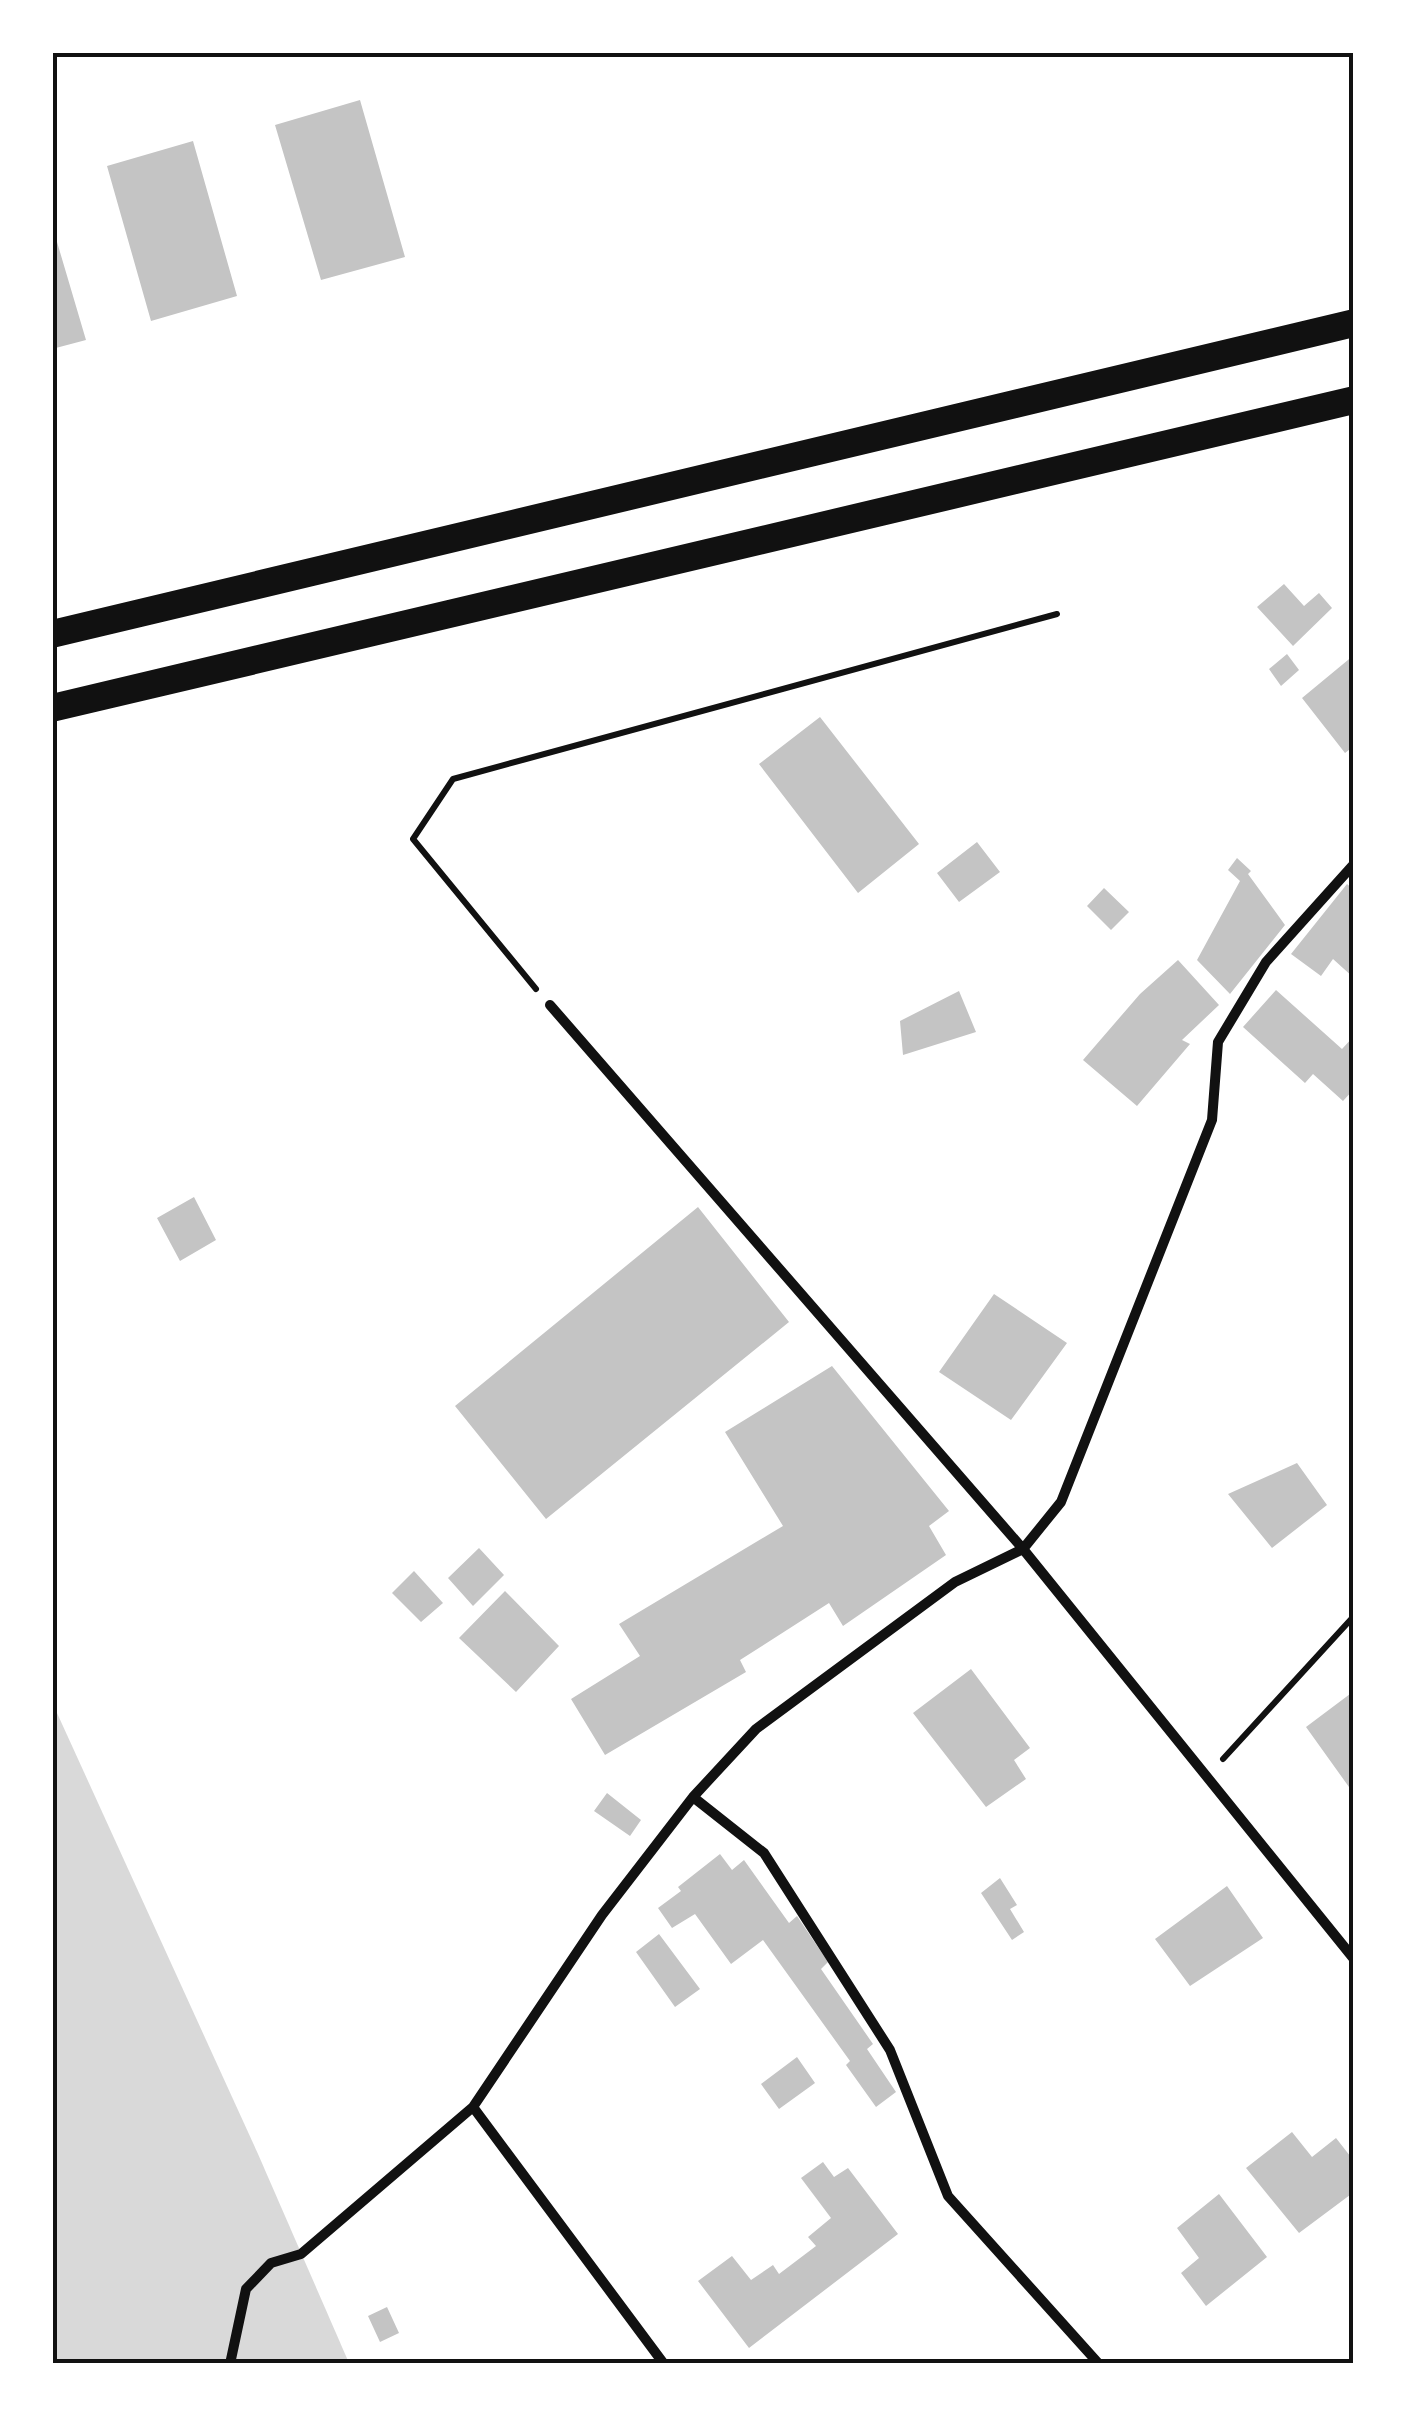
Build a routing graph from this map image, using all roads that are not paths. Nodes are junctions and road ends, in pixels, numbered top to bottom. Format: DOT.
graph roads {
  1 [pos="1354,323"];
  2 [pos="1354,400"];
  3 [pos="52,634"];
  4 [pos="52,708"];
  5 [pos="1354,864"];
  6 [pos="550,1005"];
  7 [pos="1024,1549"];
  8 [pos="693,1798"];
  9 [pos="1354,1960"];
  10 [pos="472,2107"];
  11 [pos="230,2364"];
  12 [pos="664,2364"];
  13 [pos="1099,2364"];
  1 -- 3 [label="highway"];
  2 -- 4 [label="highway"];
  5 -- 7 [label="street"];
  6 -- 7 [label="street"];
  7 -- 8 [label="street"];
  7 -- 9 [label="street"];
  8 -- 10 [label="street"];
  8 -- 13 [label="street"];
  10 -- 11 [label="street"];
  10 -- 12 [label="street"];
}
